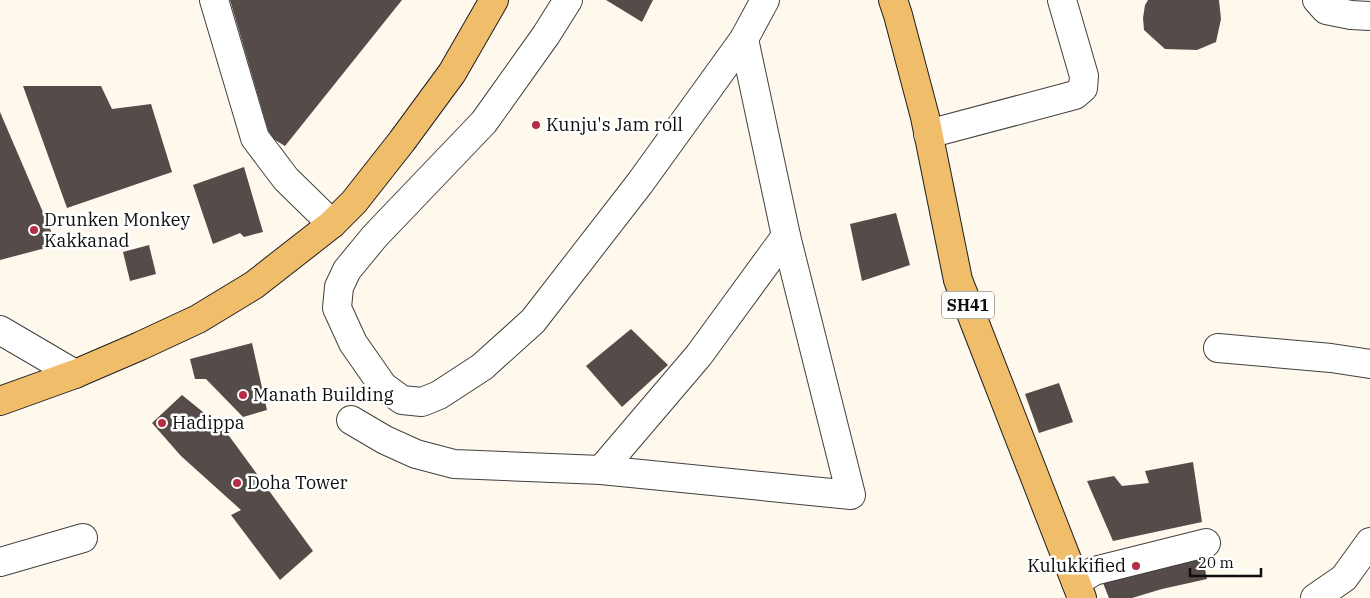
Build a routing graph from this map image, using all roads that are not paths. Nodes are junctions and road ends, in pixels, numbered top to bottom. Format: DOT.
graph roads {
  1 [pos="214,0"];
  2 [pos="494,0"];
  3 [pos="568,0"];
  4 [pos="765,0"];
  5 [pos="893,0"];
  6 [pos="1062,0"];
  7 [pos="1317,0"];
  8 [pos="1370,16"];
  9 [pos="744,38"];
  10 [pos="928,134"];
  11 [pos="332,224"];
  12 [pos="786,236"];
  13 [pos="0,330"];
  14 [pos="1218,348"];
  15 [pos="1370,364"];
  16 [pos="75,374"];
  17 [pos="0,401"];
  18 [pos="351,420"];
  19 [pos="601,470"];
  20 [pos="83,538"];
  21 [pos="1370,542"];
  22 [pos="1206,543"];
  23 [pos="0,562"];
  24 [pos="1357,576"];
  25 [pos="1079,590"];
  26 [pos="1315,598"];
  1 -- 11 [label="street"];
  2 -- 11 [label="main road"];
  3 -- 9 [label="street"];
  4 -- 9 [label="street"];
  5 -- 10 [label="main road, SH41"];
  6 -- 10 [label="street"];
  7 -- 8 [label="street"];
  9 -- 12 [label="street"];
  10 -- 25 [label="main road, SH41"];
  11 -- 16 [label="main road"];
  12 -- 19 [label="street"];
  12 -- 19 [label="street"];
  13 -- 16 [label="street"];
  14 -- 15 [label="street"];
  16 -- 17 [label="main road"];
  18 -- 19 [label="street"];
  20 -- 23 [label="street"];
  21 -- 24 [label="street"];
  22 -- 25 [label="street"];
  24 -- 26 [label="street"];
}
